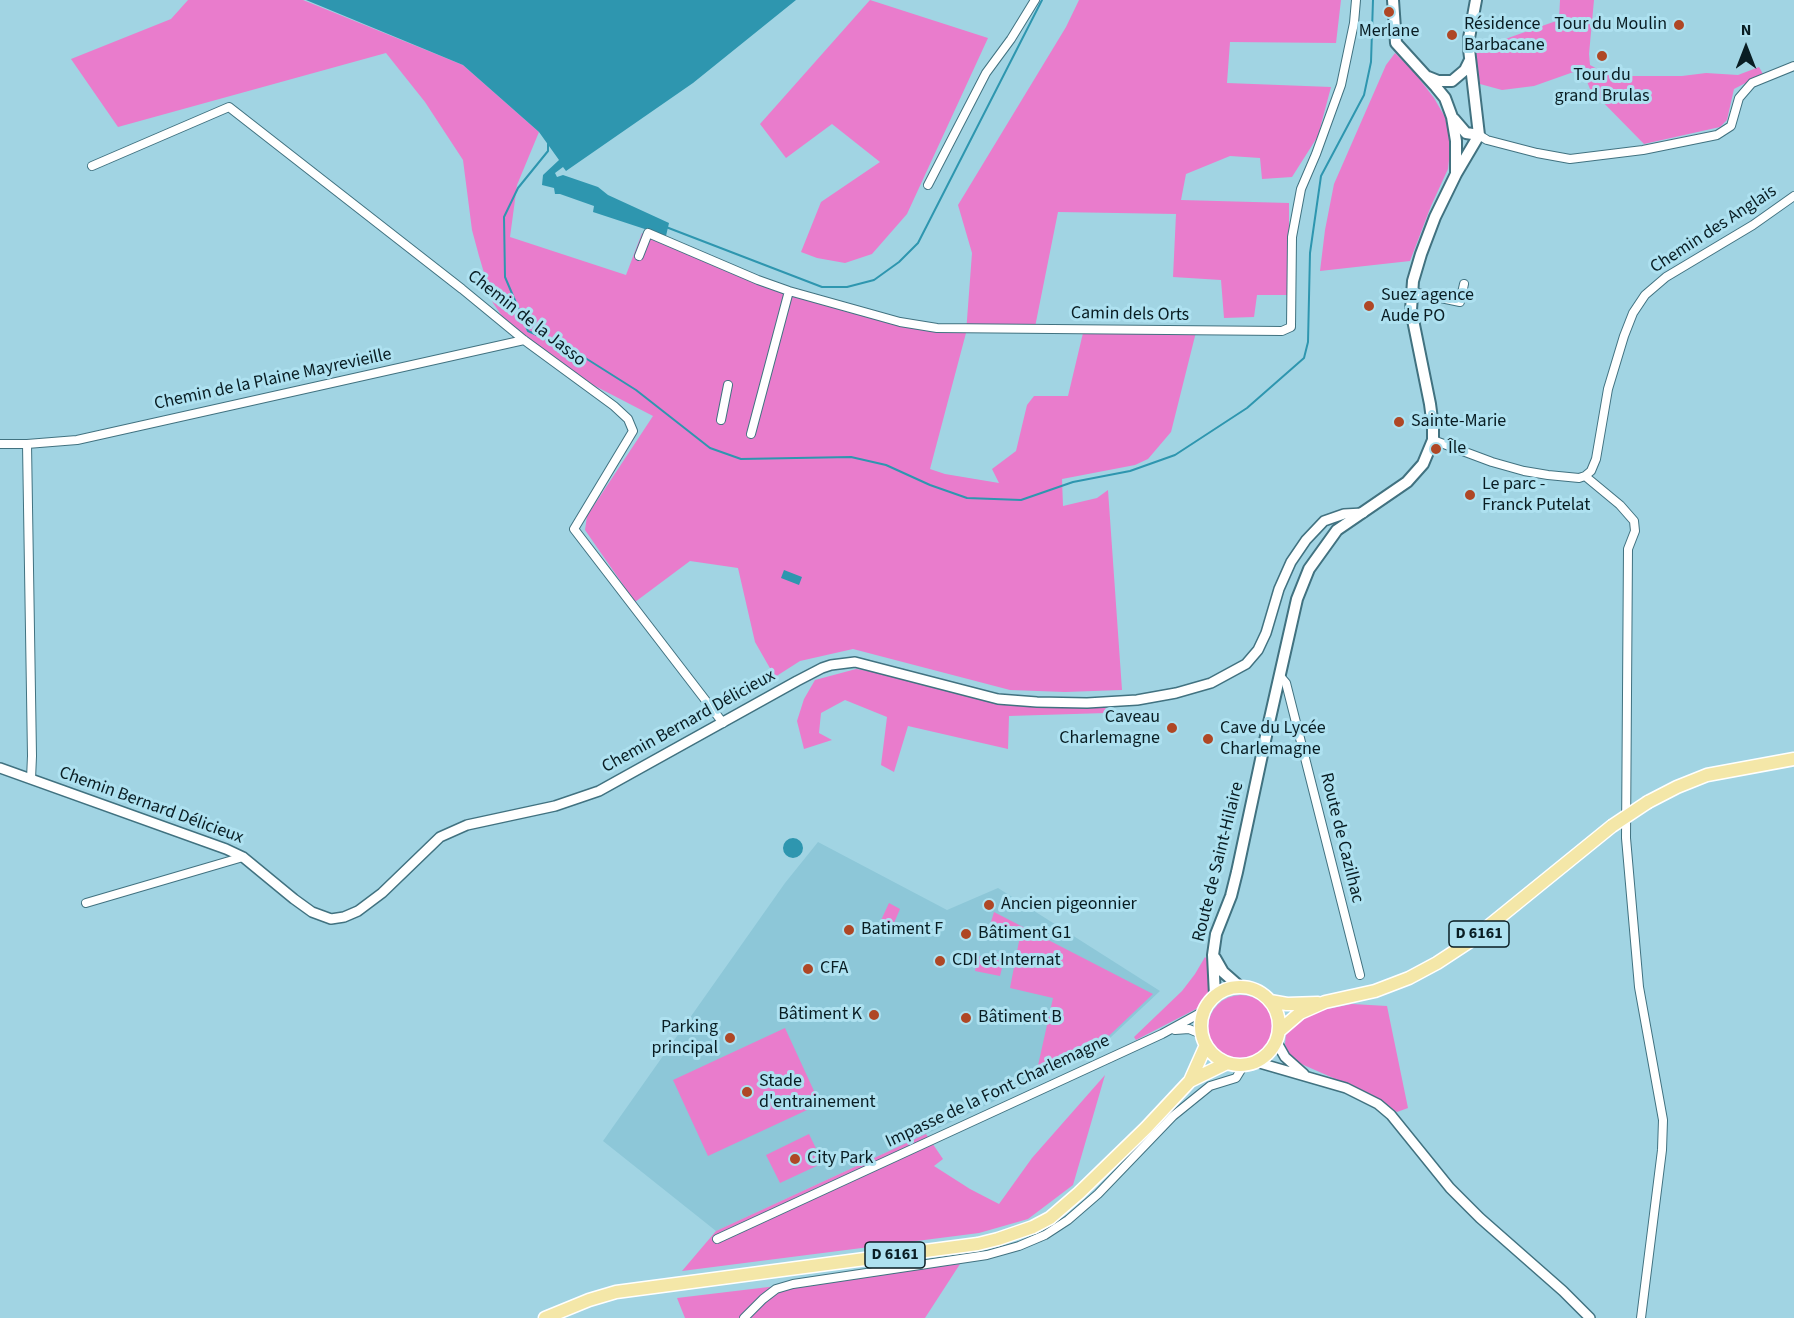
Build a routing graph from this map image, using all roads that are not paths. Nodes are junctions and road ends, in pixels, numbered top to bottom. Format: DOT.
graph roads {
  1 [pos="1035,0"];
  2 [pos="1356,0"];
  3 [pos="1393,0"];
  4 [pos="1476,0"];
  5 [pos="1470,60"];
  6 [pos="1794,66"];
  7 [pos="1428,76"];
  8 [pos="1452,117"];
  9 [pos="1479,135"];
  10 [pos="1456,156"];
  11 [pos="92,166"];
  12 [pos="1456,174"];
  13 [pos="928,185"];
  14 [pos="1794,195"];
  15 [pos="639,256"];
  16 [pos="1464,284"];
  17 [pos="789,291"];
  18 [pos="1412,292"];
  19 [pos="524,340"];
  20 [pos="728,385"];
  21 [pos="721,420"];
  22 [pos="751,434"];
  23 [pos="1433,440"];
  24 [pos="0,444"];
  25 [pos="27,444"];
  26 [pos="1586,476"];
  27 [pos="1363,513"];
  28 [pos="1280,676"];
  29 [pos="723,723"];
  30 [pos="1794,759"];
  31 [pos="0,768"];
  32 [pos="31,779"];
  33 [pos="243,857"];
  34 [pos="86,903"];
  35 [pos="1213,955"];
  36 [pos="1360,975"];
  37 [pos="1240,987"];
  38 [pos="1215,996"];
  39 [pos="1270,1001"];
  40 [pos="1325,1002"];
  41 [pos="1204,1011"];
  42 [pos="1162,1034"];
  43 [pos="1278,1036"];
  44 [pos="1204,1039"];
  45 [pos="1227,1063"];
  46 [pos="1250,1063"];
  47 [pos="1306,1076"];
  48 [pos="1190,1081"];
  49 [pos="717,1239"];
  50 [pos="545,1318"];
  51 [pos="744,1318"];
  52 [pos="1590,1318"];
  53 [pos="1641,1318"];
  1 -- 13 [label="street"];
  2 -- 17 [label="street, Camin dels Orts"];
  3 -- 7 [label="main road"];
  4 -- 5 [label="main road"];
  5 -- 7 [label="main road"];
  5 -- 9 [label="main road"];
  6 -- 9 [label="street"];
  7 -- 8 [label="main road"];
  8 -- 9 [label="main road"];
  8 -- 10 [label="main road"];
  9 -- 10 [label="main road"];
  9 -- 12 [label="main road, Route de Saint-Hilaire"];
  10 -- 12 [label="main road"];
  11 -- 19 [label="street, Chemin de la Jasso"];
  12 -- 18 [label="main road, Route de Saint-Hilaire"];
  14 -- 26 [label="street, Chemin des Anglais"];
  15 -- 17 [label="street, Camin dels Orts"];
  16 -- 18 [label="street"];
  17 -- 22 [label="street"];
  18 -- 23 [label="main road, Route de Saint-Hilaire"];
  19 -- 25 [label="street, Chemin de la Plaine Mayrevieille"];
  19 -- 29 [label="street, Chemin de la Jasso"];
  20 -- 21 [label="street"];
  23 -- 26 [label="street"];
  23 -- 27 [label="main road, Route de Saint-Hilaire"];
  24 -- 25 [label="street, Chemin de la Plaine Mayrevieille"];
  25 -- 32 [label="street"];
  26 -- 53 [label="street"];
  27 -- 28 [label="main road, Route de Saint-Hilaire"];
  27 -- 29 [label="street, Chemin Bernard Délicieux"];
  28 -- 35 [label="main road, Route de Saint-Hilaire"];
  28 -- 36 [label="street, Route de Cazilhac"];
  29 -- 33 [label="street, Chemin Bernard Délicieux"];
  30 -- 40 [label="main road, D 6161, bridge"];
  31 -- 32 [label="street, Chemin Bernard Délicieux"];
  32 -- 33 [label="street, Chemin Bernard Délicieux"];
  33 -- 34 [label="street"];
  35 -- 37 [label="main road, Route de Saint-Hilaire"];
  35 -- 38 [label="main road, Route de Saint-Hilaire"];
  37 -- 38 [label="main road"];
  37 -- 39 [label="main road"];
  38 -- 41 [label="main road"];
  39 -- 40 [label="main road, D 6161"];
  39 -- 43 [label="main road"];
  40 -- 43 [label="main road, D 6161"];
  41 -- 42 [label="street"];
  41 -- 44 [label="main road"];
  42 -- 44 [label="street"];
  42 -- 49 [label="street, Impasse de la Font Charlemagne"];
  43 -- 46 [label="main road"];
  43 -- 47 [label="street"];
  44 -- 45 [label="main road"];
  44 -- 48 [label="main road, D 6161"];
  45 -- 46 [label="main road"];
  45 -- 48 [label="main road, D 6161"];
  46 -- 47 [label="street"];
  46 -- 51 [label="street"];
  47 -- 52 [label="street"];
  48 -- 50 [label="main road, D 6161"];
}
